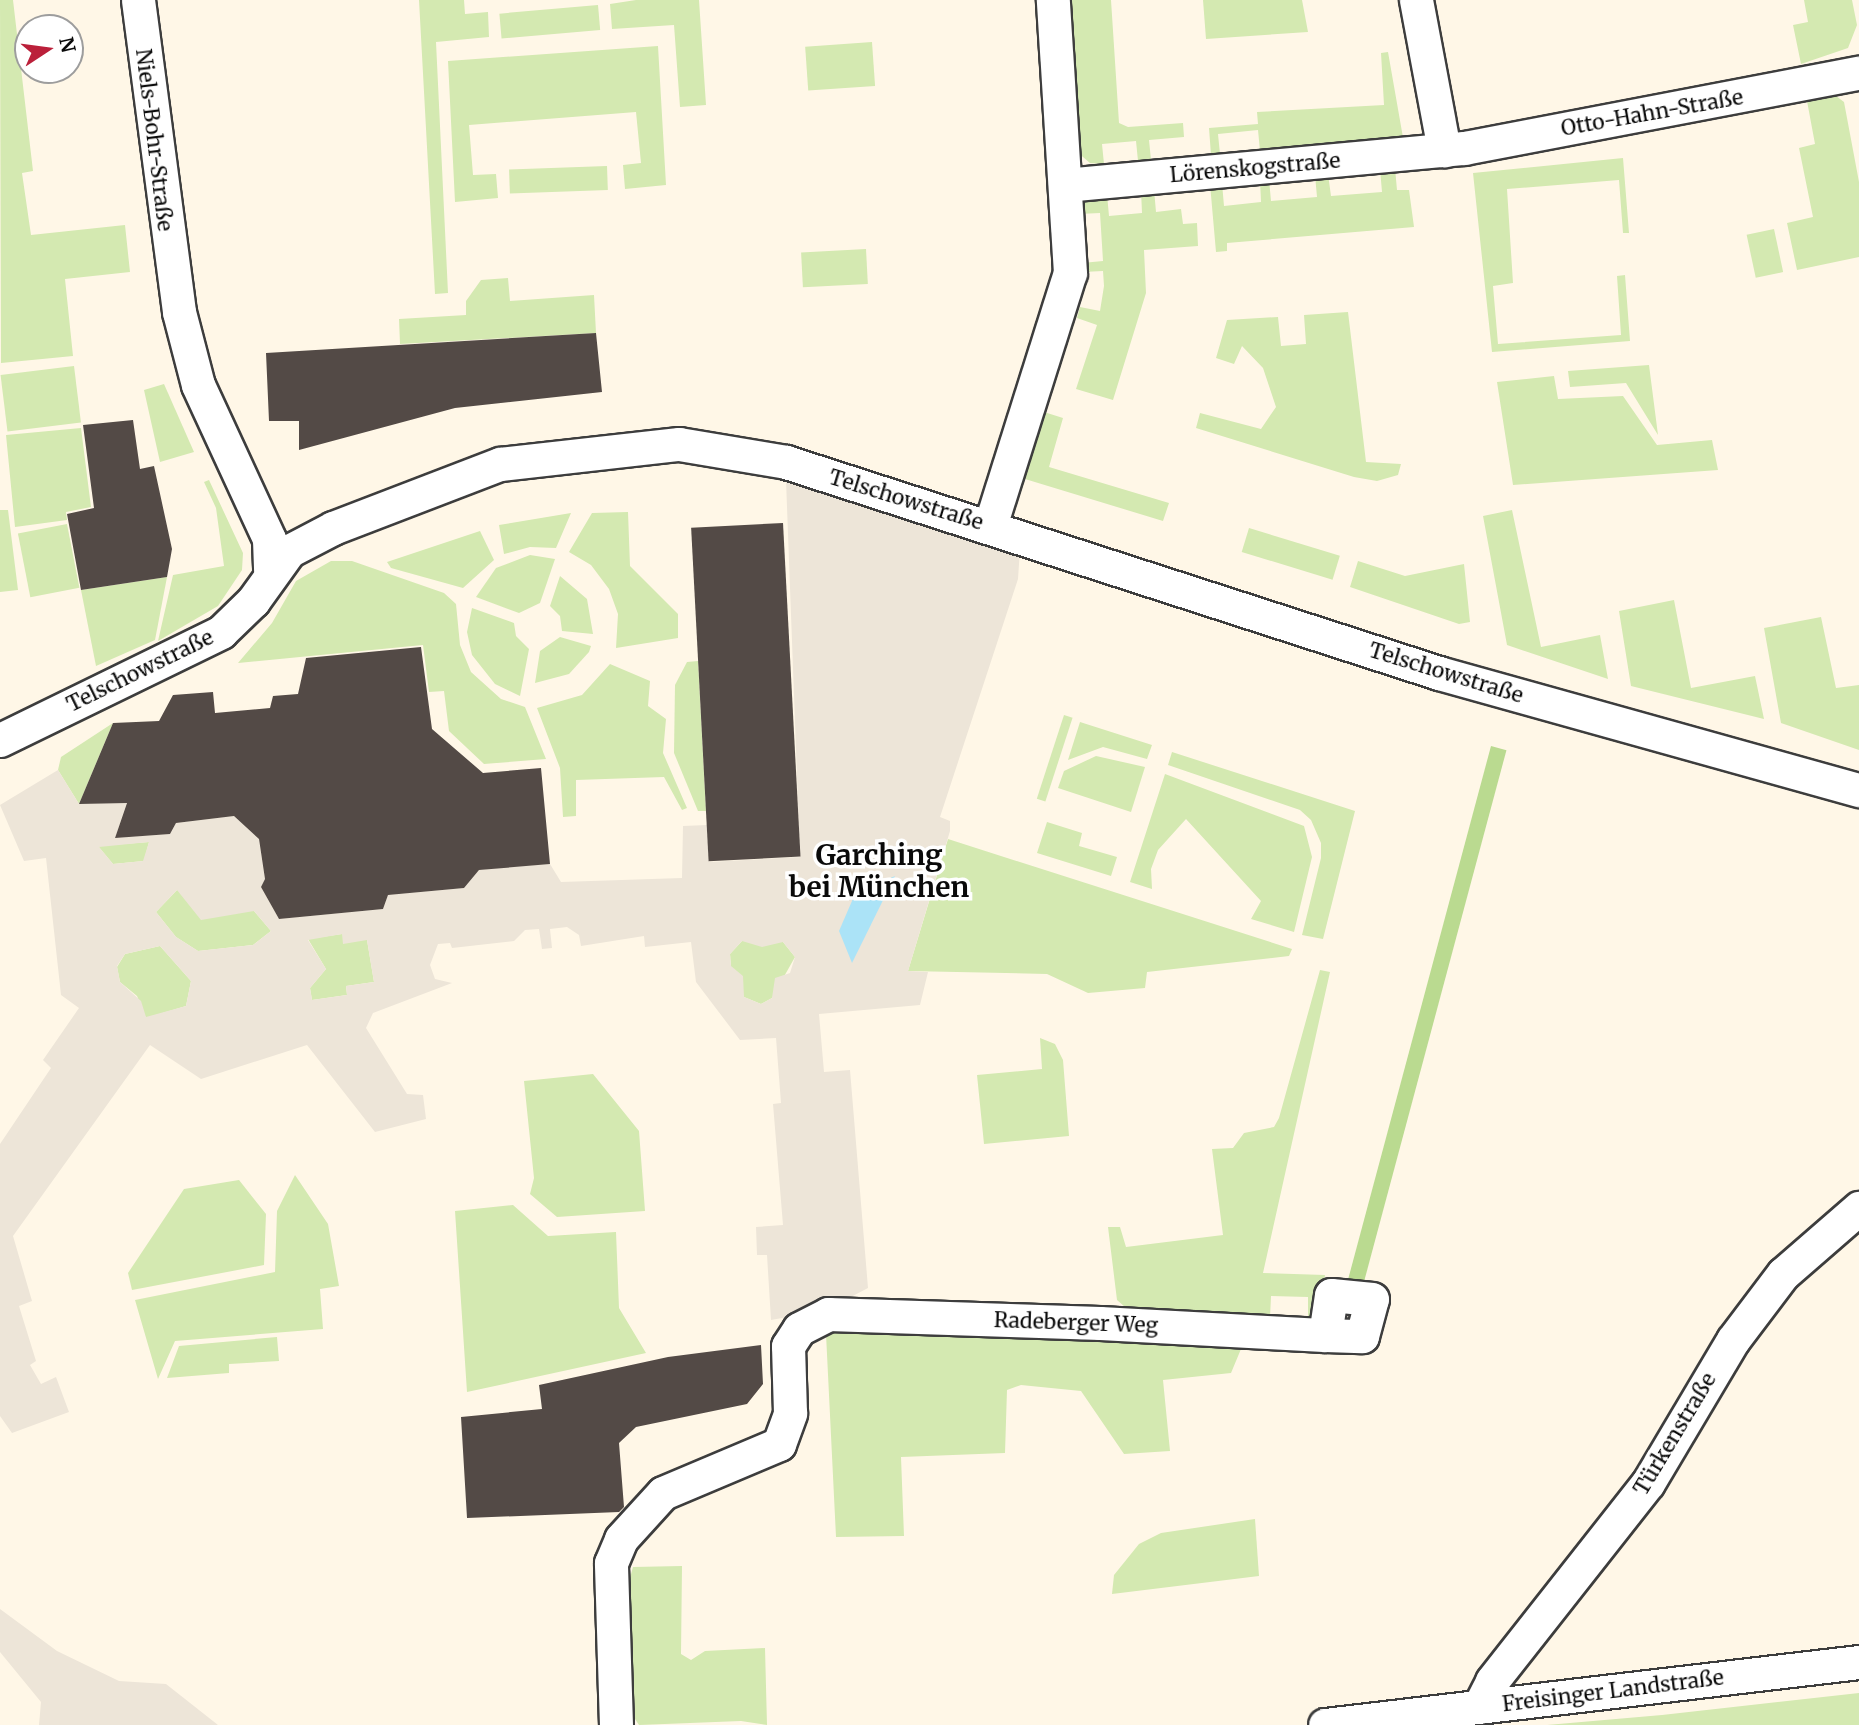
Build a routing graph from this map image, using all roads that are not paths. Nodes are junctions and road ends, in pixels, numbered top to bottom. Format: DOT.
graph roads {
  1 [pos="138,0"];
  2 [pos="1053,0"];
  3 [pos="1416,0"];
  4 [pos="1859,73"];
  5 [pos="1444,150"];
  6 [pos="1065,185"];
  7 [pos="989,526"];
  8 [pos="270,570"];
  9 [pos="0,740"];
  10 [pos="1859,790"];
  11 [pos="1859,1208"];
  12 [pos="1325,1335"];
  13 [pos="1859,1662"];
  14 [pos="1479,1707"];
  15 [pos="616,1725"];
  16 [pos="1325,1725"];
  1 -- 8 [label="street, Niels-Bohr-Straße"];
  2 -- 6 [label="street"];
  3 -- 5 [label="street"];
  4 -- 5 [label="street, Otto-Hahn-Straße"];
  5 -- 6 [label="street, Lörenskogstraße"];
  6 -- 7 [label="street"];
  7 -- 8 [label="street, Telschowstraße"];
  7 -- 10 [label="street, Telschowstraße"];
  8 -- 9 [label="street, Telschowstraße"];
  11 -- 14 [label="street, Türkenstraße"];
  12 -- 15 [label="street, Radeberger Weg"];
  13 -- 14 [label="street, Freisinger Landstraße"];
  14 -- 16 [label="street, Freisinger Landstraße"];
}
